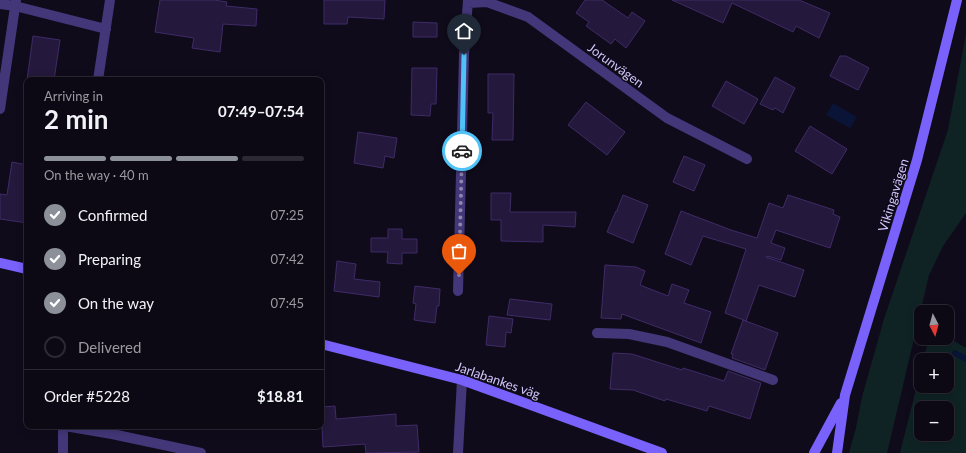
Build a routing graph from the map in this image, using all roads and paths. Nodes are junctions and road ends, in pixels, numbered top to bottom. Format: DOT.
graph roads {
  1 [pos="110,0"];
  2 [pos="957,0"];
  3 [pos="468,1"];
  4 [pos="15,3"];
  5 [pos="0,4"];
  6 [pos="106,29"];
  7 [pos="98,77"];
  8 [pos="2,81"];
  9 [pos="0,109"];
  10 [pos="747,159"];
  11 [pos="0,263"];
  12 [pos="24,268"];
  13 [pos="458,291"];
  14 [pos="596,333"];
  15 [pos="324,345"];
  16 [pos="462,380"];
  17 [pos="773,380"];
  18 [pos="845,396"];
  19 [pos="64,429"];
  20 [pos="82,429"];
  21 [pos="63,453"];
  22 [pos="201,453"];
  23 [pos="458,453"];
  24 [pos="662,453"];
  25 [pos="814,453"];
  26 [pos="837,453"];
  1 -- 6 [label="street"];
  2 -- 18 [label="main road, Vikingavägen"];
  3 -- 10 [label="street, Jorunvägen"];
  3 -- 13 [label="street"];
  4 -- 5 [label="street"];
  4 -- 6 [label="street"];
  4 -- 8 [label="street"];
  6 -- 7 [label="street"];
  8 -- 9 [label="street"];
  11 -- 12 [label="main road"];
  14 -- 17 [label="street"];
  15 -- 16 [label="main road, Jarlabankes väg"];
  16 -- 23 [label="street"];
  16 -- 24 [label="main road, Jarlabankes väg"];
  18 -- 25 [label="main road, Vikingavägen"];
  18 -- 26 [label="main road, Vikingavägen"];
  19 -- 21 [label="street"];
  20 -- 22 [label="street"];
}
